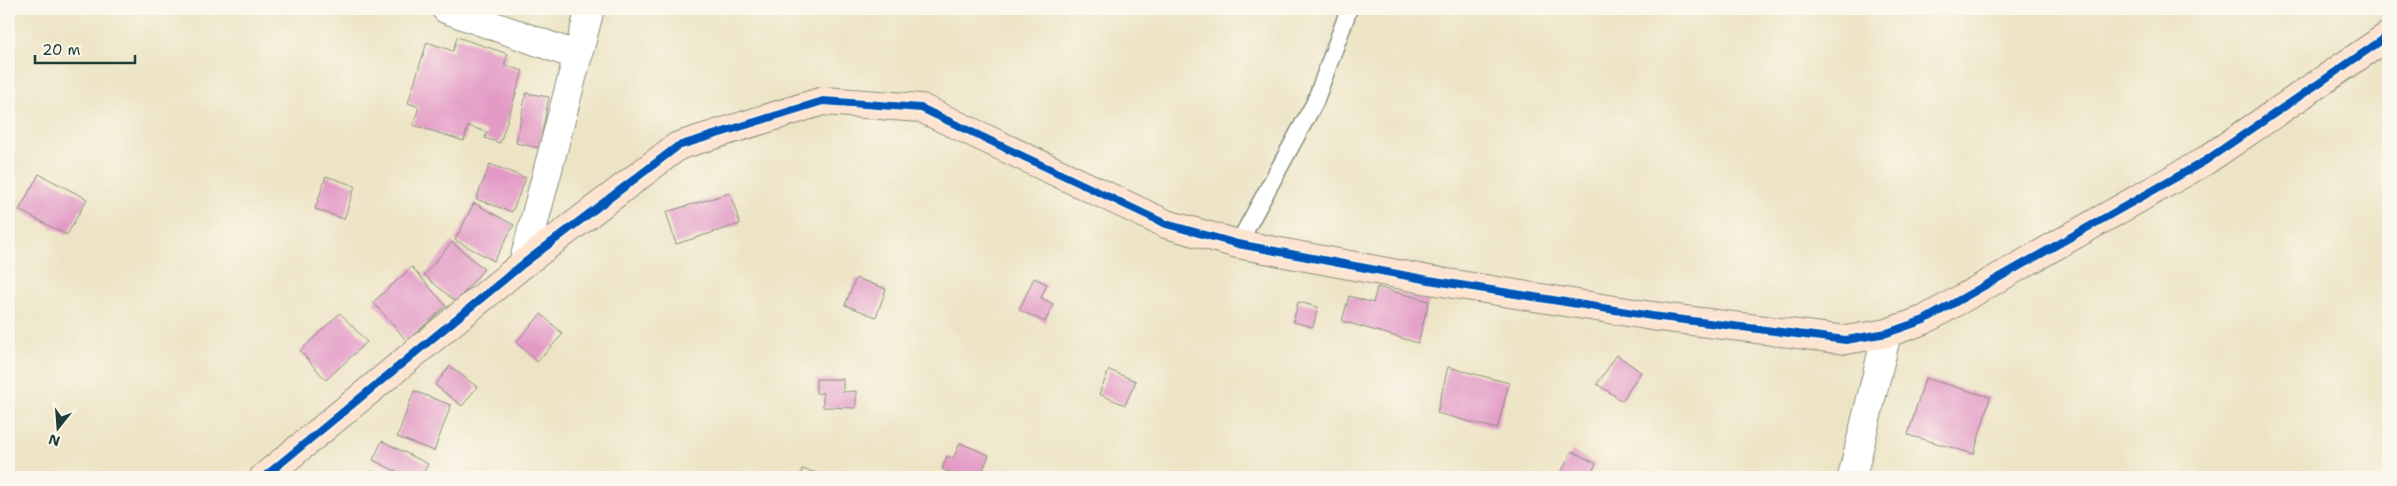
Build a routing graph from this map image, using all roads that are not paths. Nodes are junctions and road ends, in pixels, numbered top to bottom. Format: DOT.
graph roads {
  1 [pos="446,9"];
  2 [pos="590,9"];
  3 [pos="1350,9"];
  4 [pos="2388,36"];
  5 [pos="578,56"];
  6 [pos="1238,244"];
  7 [pos="523,264"];
  8 [pos="1887,333"];
  9 [pos="264,477"];
  10 [pos="1852,477"];
  1 -- 5 [label="street"];
  2 -- 5 [label="street"];
  3 -- 6 [label="lane"];
  4 -- 8 [label="street"];
  5 -- 7 [label="street"];
  6 -- 7 [label="street"];
  6 -- 8 [label="street"];
  7 -- 9 [label="street"];
  8 -- 10 [label="street"];
}
